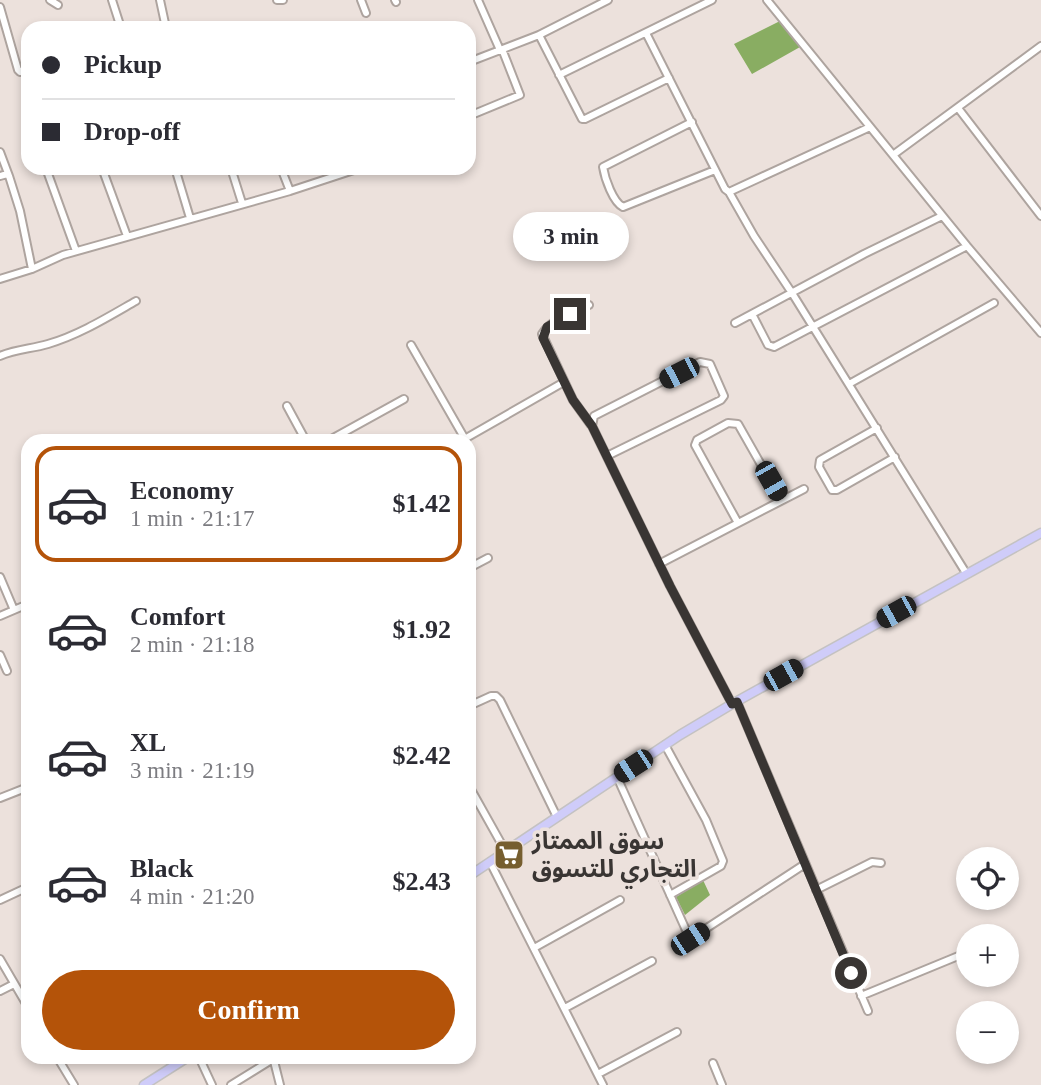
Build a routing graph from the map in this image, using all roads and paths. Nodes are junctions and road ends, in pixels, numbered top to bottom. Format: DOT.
graph roads {
  1 [pos="50,0"];
  2 [pos="112,0"];
  3 [pos="160,0"];
  4 [pos="277,0"];
  5 [pos="283,0"];
  6 [pos="361,0"];
  7 [pos="478,0"];
  8 [pos="608,0"];
  9 [pos="712,0"];
  10 [pos="767,0"];
  11 [pos="58,5"];
  12 [pos="0,7"];
  13 [pos="366,13"];
  14 [pos="119,21"];
  15 [pos="164,21"];
  16 [pos="646,33"];
  17 [pos="539,35"];
  18 [pos="1041,46"];
  19 [pos="501,50"];
  20 [pos="476,59"];
  21 [pos="21,72"];
  22 [pos="559,75"];
  23 [pos="669,78"];
  24 [pos="958,108"];
  25 [pos="476,113"];
  26 [pos="692,122"];
  27 [pos="870,127"];
  28 [pos="0,152"];
  29 [pos="893,155"];
  30 [pos="715,170"];
  31 [pos="48,175"];
  32 [pos="105,175"];
  33 [pos="177,175"];
  34 [pos="233,175"];
  35 [pos="284,175"];
  36 [pos="339,175"];
  37 [pos="0,176"];
  38 [pos="9,176"];
  39 [pos="290,191"];
  40 [pos="729,192"];
  41 [pos="242,203"];
  42 [pos="942,216"];
  43 [pos="1041,216"];
  44 [pos="190,218"];
  45 [pos="127,236"];
  46 [pos="967,246"];
  47 [pos="76,251"];
  48 [pos="32,269"];
  49 [pos="0,279"];
  50 [pos="792,293"];
  51 [pos="136,301"];
  52 [pos="995,303"];
  53 [pos="589,305"];
  54 [pos="751,314"];
  55 [pos="735,323"];
  56 [pos="813,328"];
  57 [pos="1041,333"];
  58 [pos="411,345"];
  59 [pos="0,356"];
  60 [pos="564,382"];
  61 [pos="849,384"];
  62 [pos="404,399"];
  63 [pos="287,406"];
  64 [pos="592,426"];
  65 [pos="877,428"];
  66 [pos="302,434"];
  67 [pos="341,434"];
  68 [pos="460,434"];
  69 [pos="473,434"];
  70 [pos="607,456"];
  71 [pos="895,457"];
  72 [pos="804,489"];
  73 [pos="781,500"];
  74 [pos="738,523"];
  75 [pos="1041,533"];
  76 [pos="488,558"];
  77 [pos="476,564"];
  78 [pos="659,564"];
  79 [pos="967,573"];
  80 [pos="0,577"];
  81 [pos="21,607"];
  82 [pos="14,610"];
  83 [pos="0,616"];
  84 [pos="0,655"];
  85 [pos="7,671"];
  86 [pos="476,703"];
  87 [pos="734,703"];
  88 [pos="665,746"];
  89 [pos="617,777"];
  90 [pos="21,790"];
  91 [pos="0,798"];
  92 [pos="476,798"];
  93 [pos="557,817"];
  94 [pos="506,852"];
  95 [pos="489,862"];
  96 [pos="881,863"];
  97 [pos="805,864"];
  98 [pos="476,871"];
  99 [pos="21,890"];
  100 [pos="816,890"];
  101 [pos="670,895"];
  102 [pos="0,900"];
  103 [pos="620,900"];
  104 [pos="534,948"];
  105 [pos="956,957"];
  106 [pos="0,960"];
  107 [pos="652,961"];
  108 [pos="14,984"];
  109 [pos="0,992"];
  110 [pos="21,996"];
  111 [pos="861,996"];
  112 [pos="565,1008"];
  113 [pos="868,1011"];
  114 [pos="677,1032"];
  115 [pos="713,1063"];
  116 [pos="61,1064"];
  117 [pos="177,1064"];
  118 [pos="202,1064"];
  119 [pos="264,1064"];
  120 [pos="274,1064"];
  121 [pos="598,1074"];
  122 [pos="74,1085"];
  123 [pos="144,1085"];
  124 [pos="212,1085"];
  125 [pos="231,1085"];
  126 [pos="279,1085"];
  127 [pos="603,1085"];
  128 [pos="722,1085"];
  1 -- 11 [label="street"];
  2 -- 14 [label="street"];
  3 -- 15 [label="street"];
  4 -- 5 [label="street"];
  6 -- 13 [label="street"];
  7 -- 19 [label="street"];
  8 -- 17 [label="street"];
  9 -- 16 [label="street"];
  10 -- 27 [label="street"];
  12 -- 21 [label="street"];
  16 -- 22 [label="street"];
  16 -- 23 [label="street"];
  17 -- 19 [label="street"];
  17 -- 22 [label="street"];
  18 -- 24 [label="street"];
  19 -- 20 [label="street"];
  19 -- 25 [label="street"];
  22 -- 23 [label="street"];
  23 -- 26 [label="street"];
  24 -- 29 [label="street"];
  24 -- 43 [label="street"];
  26 -- 30 [label="street"];
  26 -- 30 [label="street"];
  27 -- 29 [label="street"];
  27 -- 40 [label="street"];
  28 -- 38 [label="street"];
  29 -- 42 [label="street"];
  30 -- 40 [label="street"];
  31 -- 47 [label="street"];
  32 -- 45 [label="street"];
  33 -- 44 [label="street"];
  34 -- 41 [label="street"];
  35 -- 39 [label="street"];
  36 -- 39 [label="street"];
  37 -- 38 [label="street"];
  38 -- 48 [label="street"];
  39 -- 41 [label="street"];
  40 -- 50 [label="street"];
  41 -- 44 [label="street"];
  42 -- 46 [label="street"];
  42 -- 50 [label="street"];
  44 -- 45 [label="street"];
  45 -- 47 [label="street"];
  46 -- 56 [label="street"];
  46 -- 57 [label="street"];
  47 -- 48 [label="street"];
  48 -- 49 [label="street"];
  50 -- 54 [label="street"];
  50 -- 56 [label="street"];
  51 -- 59 [label="street"];
  52 -- 61 [label="street"];
  53 -- 60 [label="street"];
  54 -- 55 [label="street"];
  54 -- 56 [label="street"];
  56 -- 61 [label="street"];
  58 -- 68 [label="street"];
  60 -- 64 [label="street"];
  60 -- 69 [label="street"];
  61 -- 65 [label="street"];
  62 -- 67 [label="street"];
  63 -- 66 [label="street"];
  64 -- 70 [label="street"];
  64 -- 70 [label="street"];
  65 -- 71 [label="street"];
  65 -- 71 [label="street"];
  70 -- 78 [label="street"];
  71 -- 79 [label="street"];
  72 -- 73 [label="street"];
  73 -- 74 [label="street"];
  73 -- 74 [label="street"];
  74 -- 78 [label="street"];
  75 -- 79 [label="main road"];
  76 -- 77 [label="street"];
  78 -- 87 [label="street"];
  79 -- 87 [label="main road"];
  80 -- 82 [label="street"];
  81 -- 82 [label="street"];
  82 -- 83 [label="street"];
  84 -- 85 [label="street"];
  86 -- 93 [label="street"];
  87 -- 88 [label="main road"];
  87 -- 97 [label="street"];
  88 -- 89 [label="main road"];
  88 -- 101 [label="street"];
  89 -- 93 [label="main road"];
  89 -- 101 [label="street"];
  90 -- 91 [label="street"];
  92 -- 94 [label="street"];
  93 -- 94 [label="main road"];
  94 -- 95 [label="main road"];
  95 -- 98 [label="main road"];
  95 -- 104 [label="street"];
  96 -- 100 [label="street"];
  97 -- 100 [label="street"];
  97 -- 101 [label="street"];
  99 -- 102 [label="street"];
  100 -- 111 [label="street"];
  103 -- 104 [label="street"];
  104 -- 112 [label="street"];
  105 -- 111 [label="street"];
  106 -- 108 [label="street"];
  107 -- 112 [label="street"];
  108 -- 109 [label="street"];
  108 -- 110 [label="street"];
  111 -- 113 [label="street"];
  112 -- 121 [label="street"];
  114 -- 121 [label="street"];
  115 -- 128 [label="street"];
  116 -- 122 [label="street"];
  117 -- 123 [label="main road"];
  118 -- 124 [label="street"];
  119 -- 125 [label="street"];
  120 -- 126 [label="street"];
  121 -- 127 [label="street"];
}
